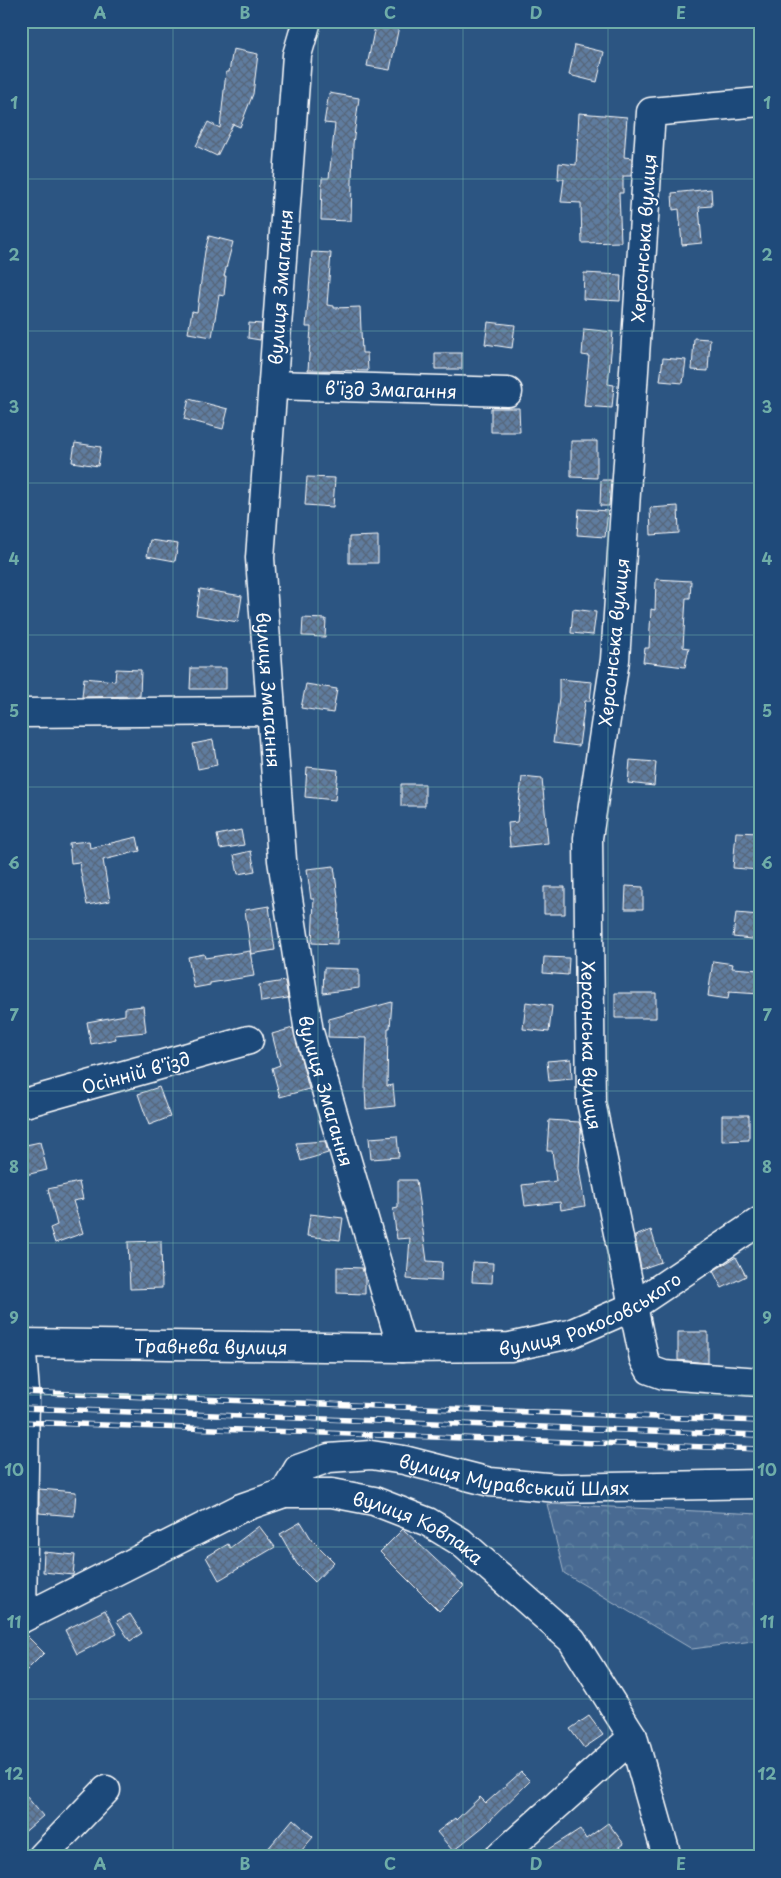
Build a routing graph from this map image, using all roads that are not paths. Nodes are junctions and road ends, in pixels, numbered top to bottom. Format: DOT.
graph roads {
  1 [pos="307,21"];
  2 [pos="760,102"];
  3 [pos="273,385"];
  4 [pos="508,392"];
  5 [pos="272,711"];
  6 [pos="21,713"];
  7 [pos="249,1040"];
  8 [pos="21,1104"];
  9 [pos="760,1221"];
  10 [pos="632,1307"];
  11 [pos="21,1343"];
  12 [pos="402,1348"];
  13 [pos="760,1382"];
  14 [pos="760,1484"];
  15 [pos="284,1494"];
  16 [pos="22,1618"];
  17 [pos="633,1737"];
  18 [pos="106,1790"];
  19 [pos="42,1857"];
  20 [pos="499,1857"];
  21 [pos="667,1857"];
  1 -- 3 [label="street, вулиця Змагання"];
  2 -- 10 [label="street, Херсонська вулиця"];
  3 -- 4 [label="street, в'їзд Змагання"];
  3 -- 5 [label="street, вулиця Змагання"];
  5 -- 6 [label="street"];
  5 -- 12 [label="street, вулиця Змагання"];
  7 -- 8 [label="street, Осінній в'їзд"];
  9 -- 10 [label="street, вулиця Рокосовського"];
  10 -- 12 [label="street, вулиця Рокосовського"];
  10 -- 13 [label="street"];
  11 -- 12 [label="street, Травнева вулиця"];
  11 -- 16 [label="street"];
  14 -- 15 [label="street, вулиця Муравський Шлях"];
  15 -- 16 [label="street, вулиця Ковпака"];
  15 -- 17 [label="street, вулиця Ковпака"];
  17 -- 20 [label="street"];
  17 -- 21 [label="street, вулиця Ковпака"];
  18 -- 19 [label="street"];
}
